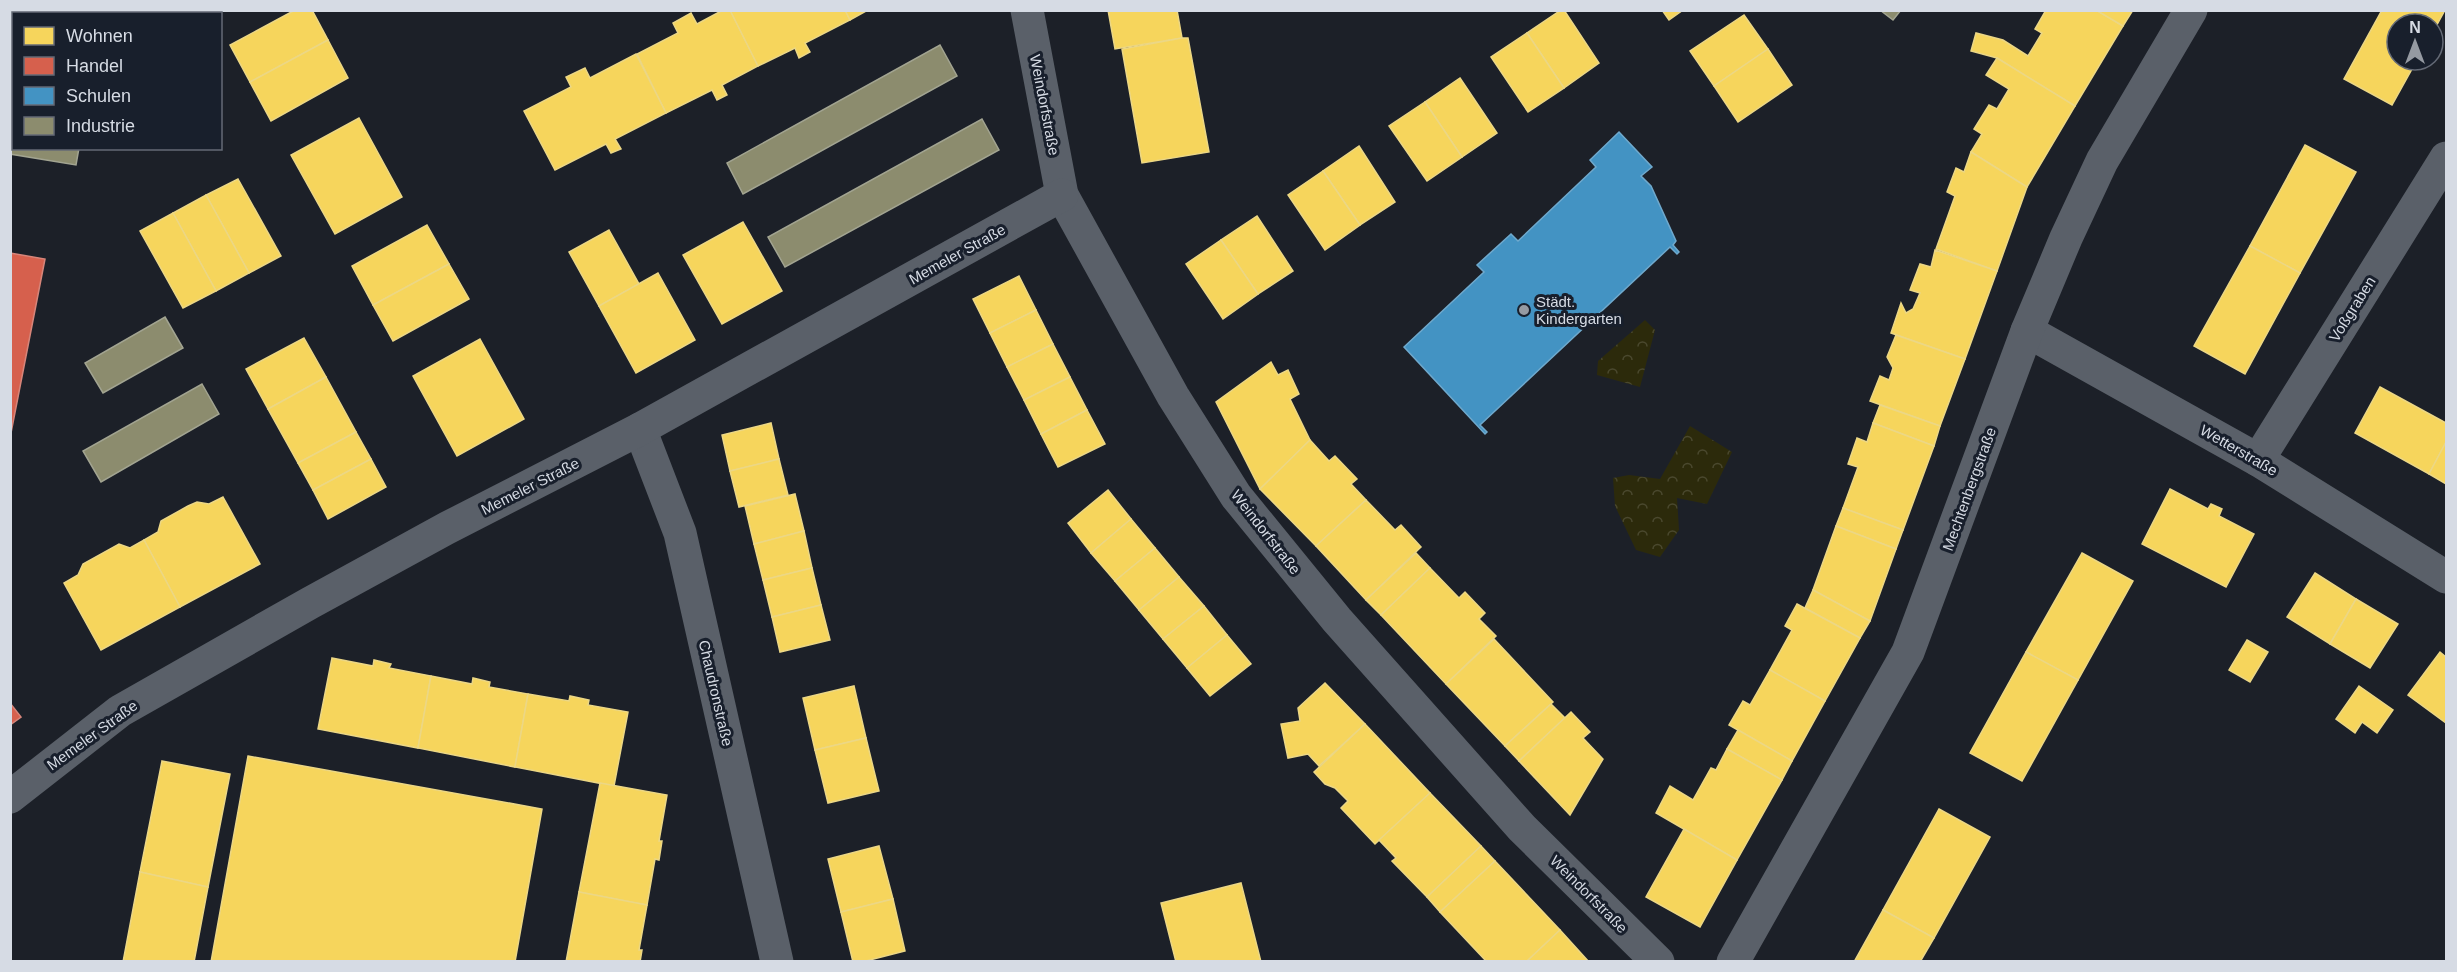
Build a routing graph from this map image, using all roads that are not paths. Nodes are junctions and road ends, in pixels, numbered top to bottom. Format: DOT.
graph roads {
  1 [pos="1027,10"];
  2 [pos="2191,10"];
  3 [pos="2446,158"];
  4 [pos="1062,195"];
  5 [pos="2027,331"];
  6 [pos="640,429"];
  7 [pos="2258,460"];
  8 [pos="2446,577"];
  9 [pos="10,797"];
  10 [pos="777,962"];
  11 [pos="1658,962"];
  12 [pos="1733,962"];
  1 -- 4 [label="street, Weindorfstraße"];
  2 -- 5 [label="street, Mechtenbergstraße"];
  3 -- 7 [label="street, Voßgraben"];
  4 -- 6 [label="street, Memeler Straße"];
  4 -- 11 [label="street, Weindorfstraße"];
  5 -- 7 [label="street, Wetterstraße"];
  5 -- 12 [label="street, Mechtenbergstraße"];
  6 -- 9 [label="street, Memeler Straße"];
  6 -- 10 [label="street, Chaudronstraße"];
  7 -- 8 [label="street, Wetterstraße"];
}
